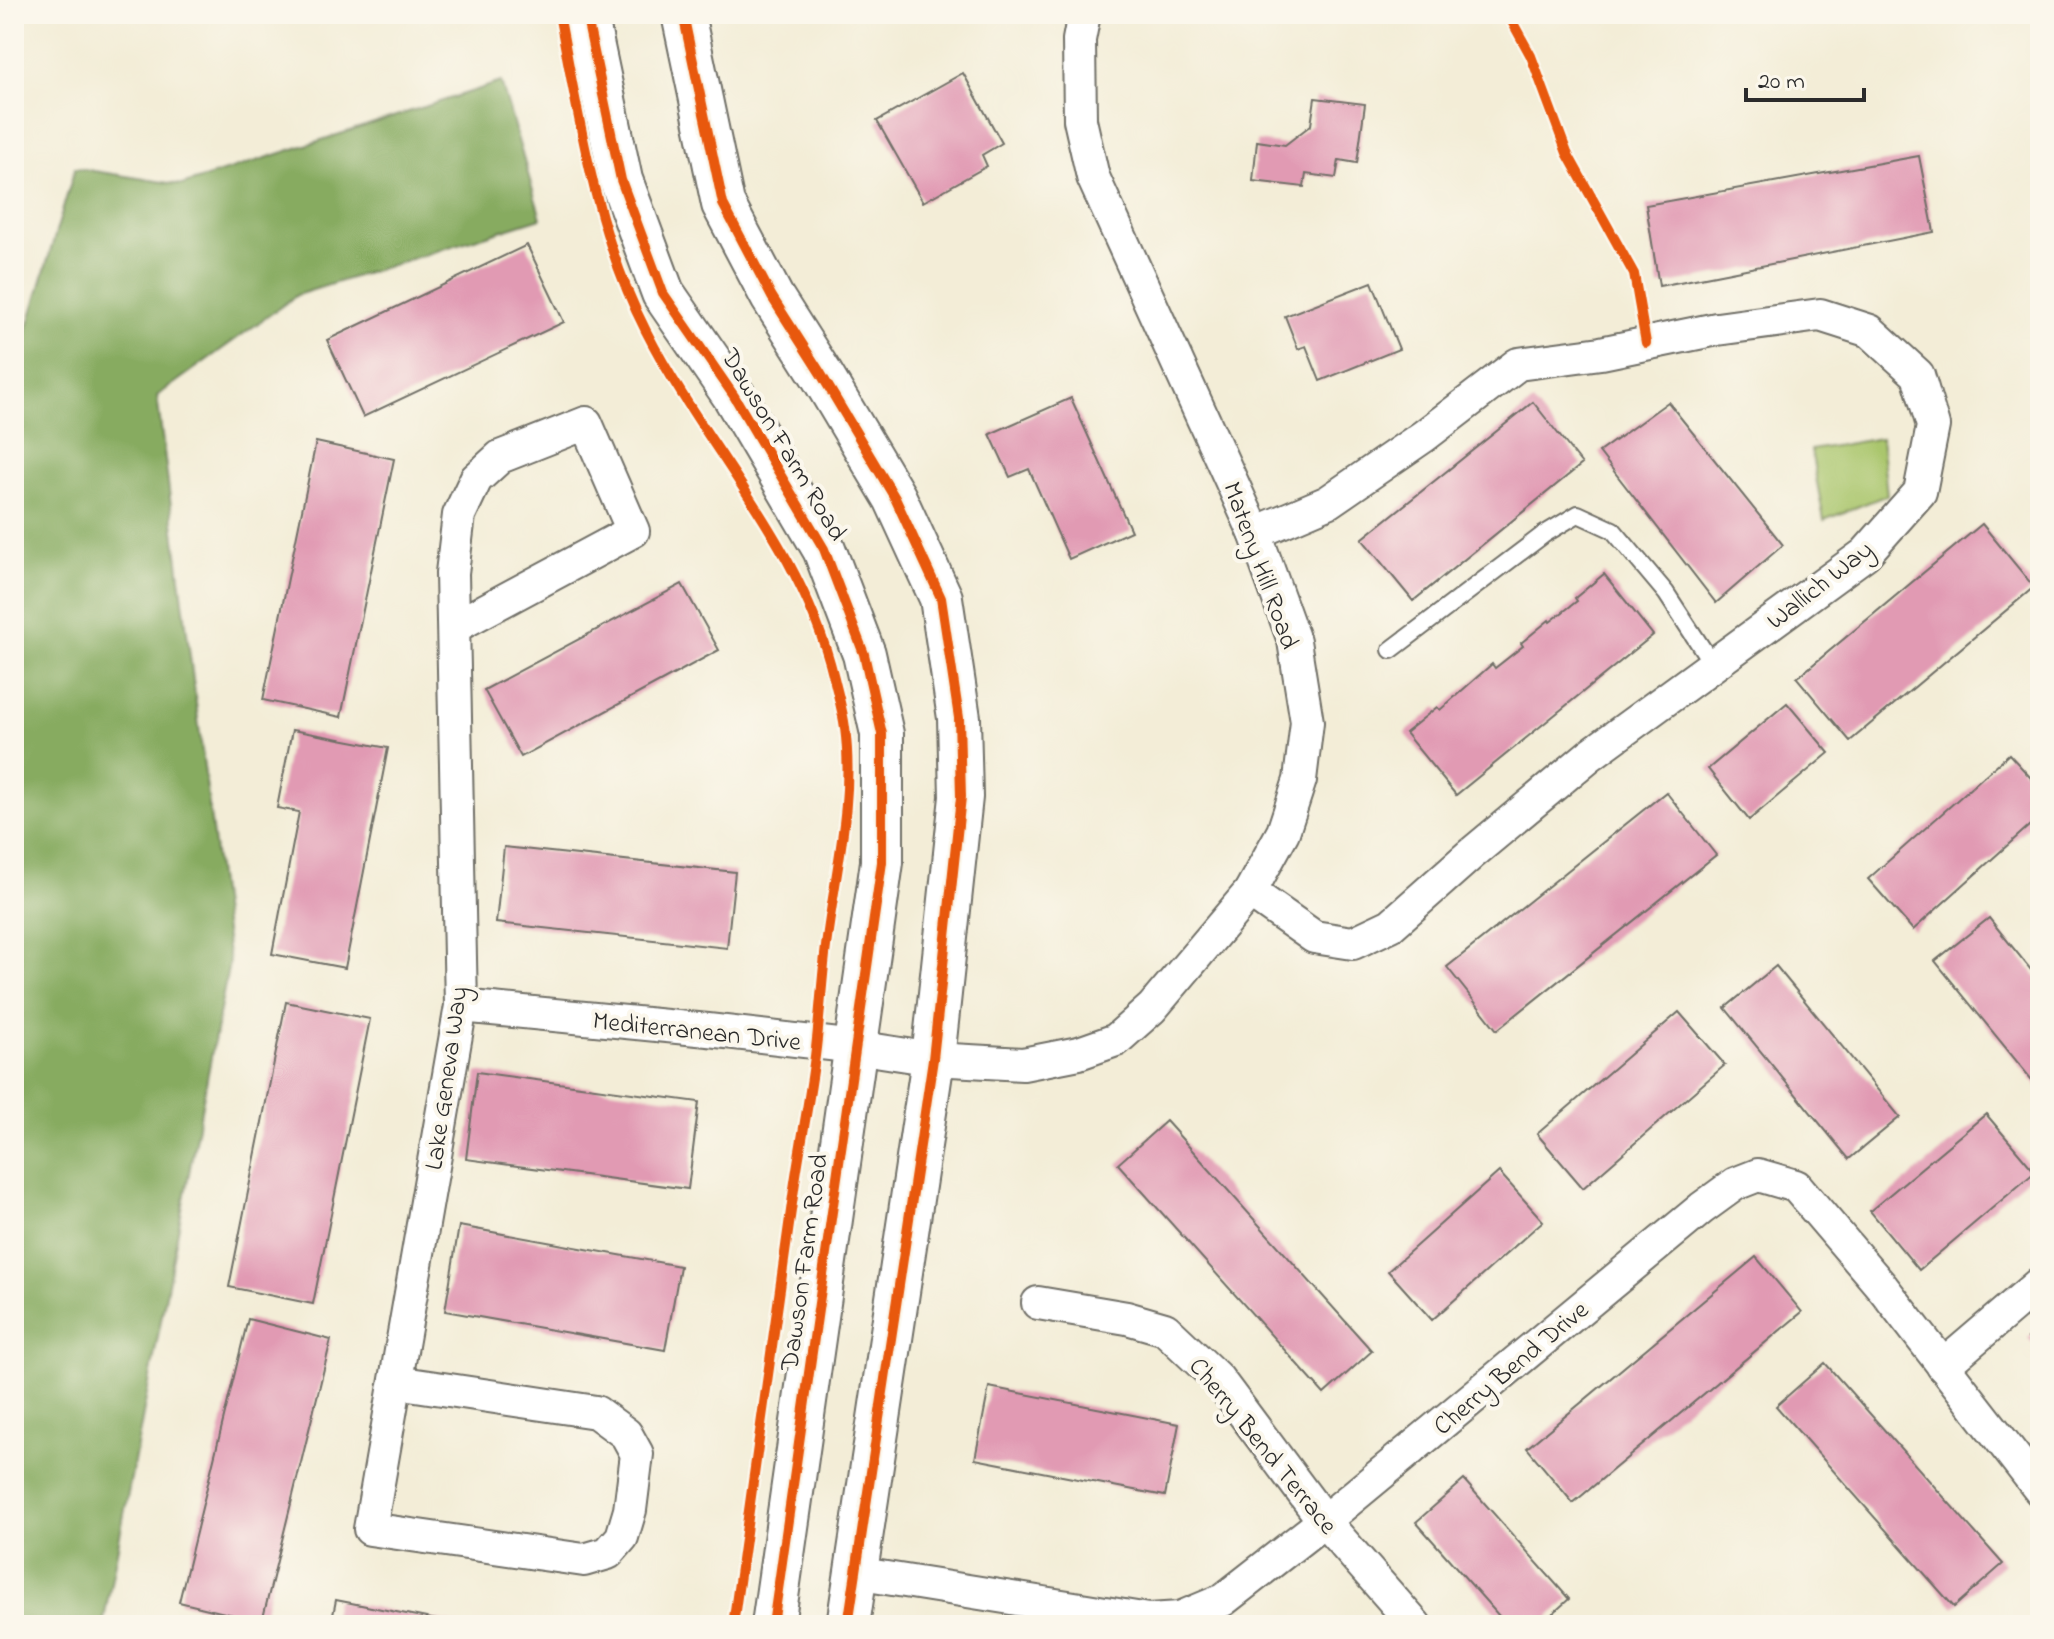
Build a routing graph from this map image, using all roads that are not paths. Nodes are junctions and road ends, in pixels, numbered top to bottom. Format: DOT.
graph roads {
  1 [pos="586,14"];
  2 [pos="683,14"];
  3 [pos="1084,14"];
  4 [pos="1255,533"];
  5 [pos="454,627"];
  6 [pos="1391,650"];
  7 [pos="1713,665"];
  8 [pos="1250,892"];
  9 [pos="461,1006"];
  10 [pos="856,1047"];
  11 [pos="933,1059"];
  12 [pos="2040,1283"];
  13 [pos="1038,1303"];
  14 [pos="1943,1366"];
  15 [pos="396,1382"];
  16 [pos="2040,1490"];
  17 [pos="1324,1521"];
  18 [pos="855,1573"];
  19 [pos="1033,1614"];
  20 [pos="773,1625"];
  21 [pos="848,1625"];
  22 [pos="1415,1625"];
  1 -- 10 [label="street, Dawson Farm Road"];
  2 -- 11 [label="street"];
  3 -- 4 [label="street, Mateny Hill Road"];
  4 -- 7 [label="street, Wallich Way"];
  4 -- 8 [label="street, Mateny Hill Road"];
  5 -- 5 [label="street, Lake Geneva Way"];
  5 -- 9 [label="street, Lake Geneva Way"];
  6 -- 7 [label="lane"];
  7 -- 8 [label="street, Wallich Way"];
  8 -- 11 [label="street, Mateny Hill Road"];
  9 -- 10 [label="street, Mediterranean Drive"];
  9 -- 15 [label="street, Lake Geneva Way"];
  10 -- 11 [label="street, Mediterranean Drive"];
  10 -- 20 [label="street, Dawson Farm Road"];
  11 -- 18 [label="street"];
  12 -- 14 [label="street"];
  13 -- 17 [label="street, Cherry Bend Terrace"];
  14 -- 16 [label="street, Cherry Bend Drive"];
  14 -- 17 [label="street, Cherry Bend Drive"];
  15 -- 15 [label="street, Lake Geneva Way"];
  17 -- 19 [label="street, Cherry Bend Drive"];
  17 -- 22 [label="street, Cherry Bend Terrace"];
  18 -- 19 [label="street, Cherry Bend Drive"];
  18 -- 21 [label="street"];
}
